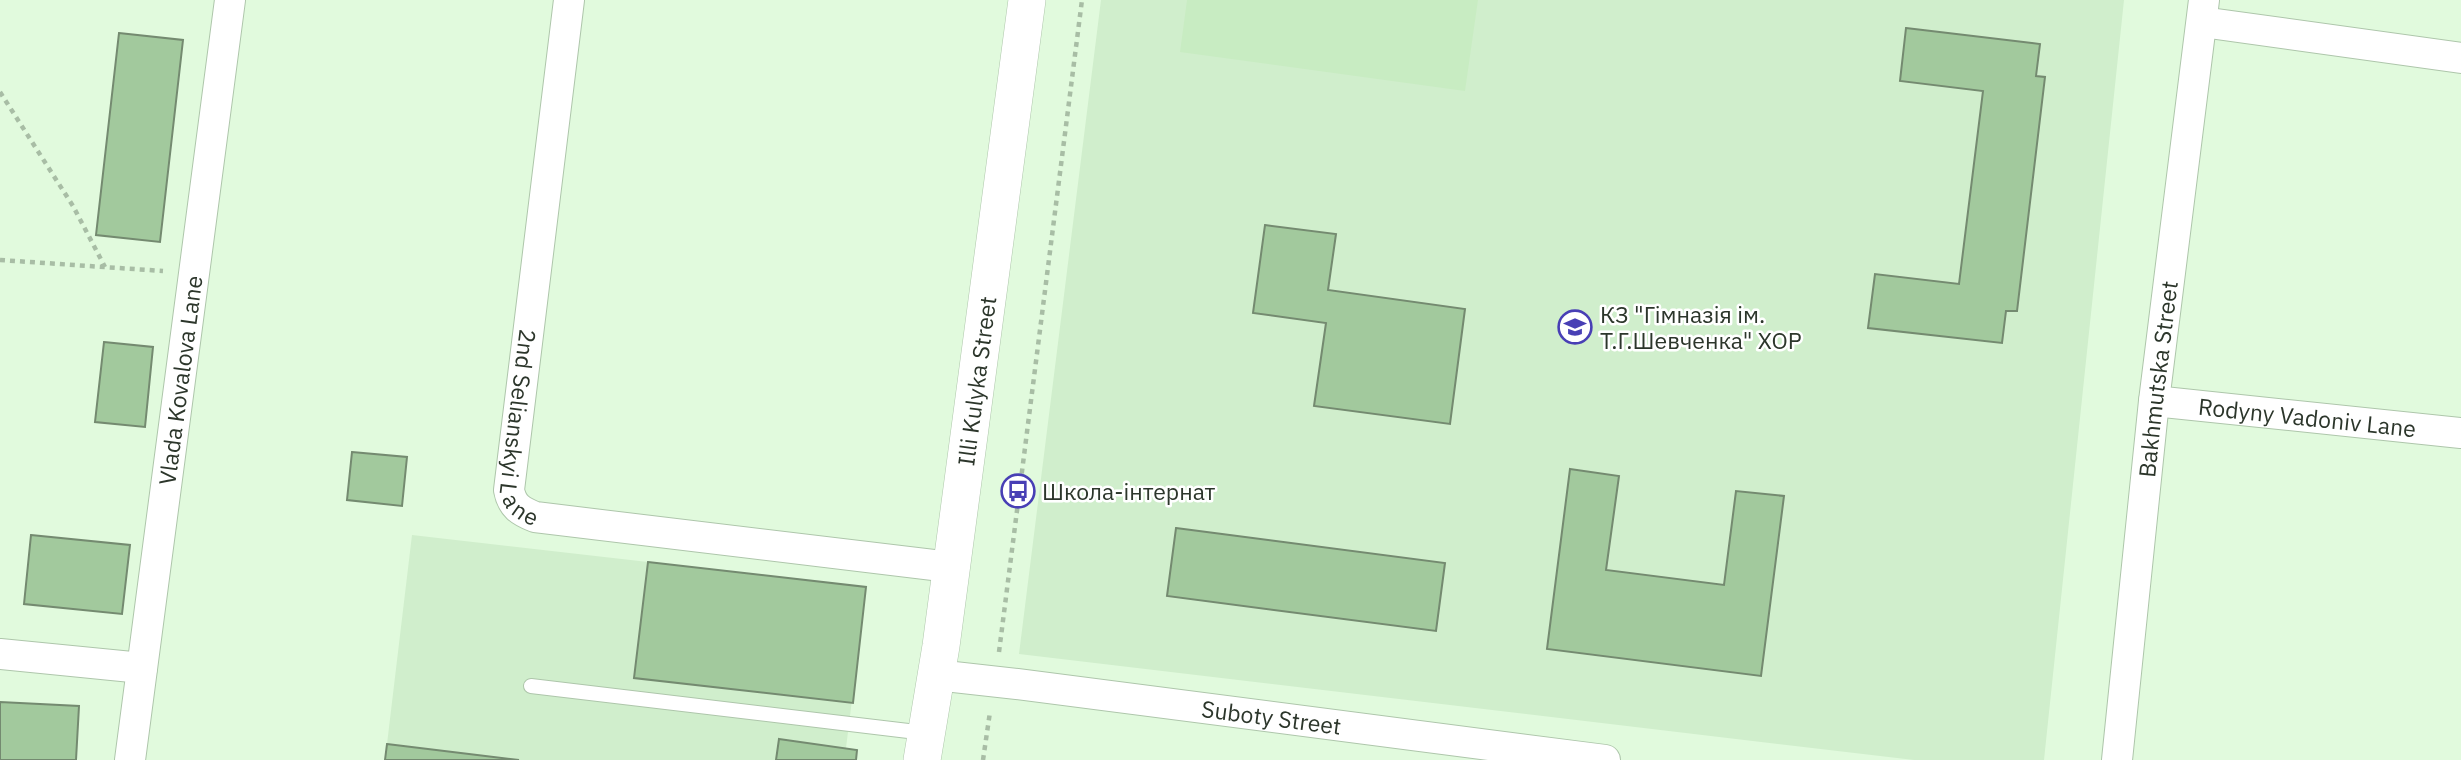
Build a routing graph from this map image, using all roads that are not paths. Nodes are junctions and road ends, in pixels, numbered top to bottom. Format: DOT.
graph roads {
  1 [pos="230,0"];
  2 [pos="569,0"];
  3 [pos="1027,0"];
  4 [pos="2203,11"];
  5 [pos="2461,58"];
  6 [pos="2154,401"];
  7 [pos="2461,433"];
  8 [pos="950,567"];
  9 [pos="0,654"];
  10 [pos="142,668"];
  11 [pos="936,676"];
  12 [pos="531,686"];
  13 [pos="924,746"];
  14 [pos="131,760"];
  15 [pos="1605,760"];
  16 [pos="2117,760"];
  1 -- 10 [label="street, Vlada Kovalova Lane"];
  2 -- 8 [label="street, 2nd Selianskyi Lane"];
  3 -- 8 [label="street, Illi Kulyka Street"];
  4 -- 5 [label="street"];
  4 -- 6 [label="street, Bakhmutska Street"];
  6 -- 7 [label="street, Rodyny Vadoniv Lane"];
  6 -- 16 [label="street, Bakhmutska Street"];
  8 -- 11 [label="street, Illi Kulyka Street"];
  9 -- 10 [label="street"];
  10 -- 14 [label="street, Vlada Kovalova Lane"];
  11 -- 13 [label="street, Illi Kulyka Street"];
  11 -- 15 [label="street, Suboty Street"];
  12 -- 13 [label="lane"];
}
